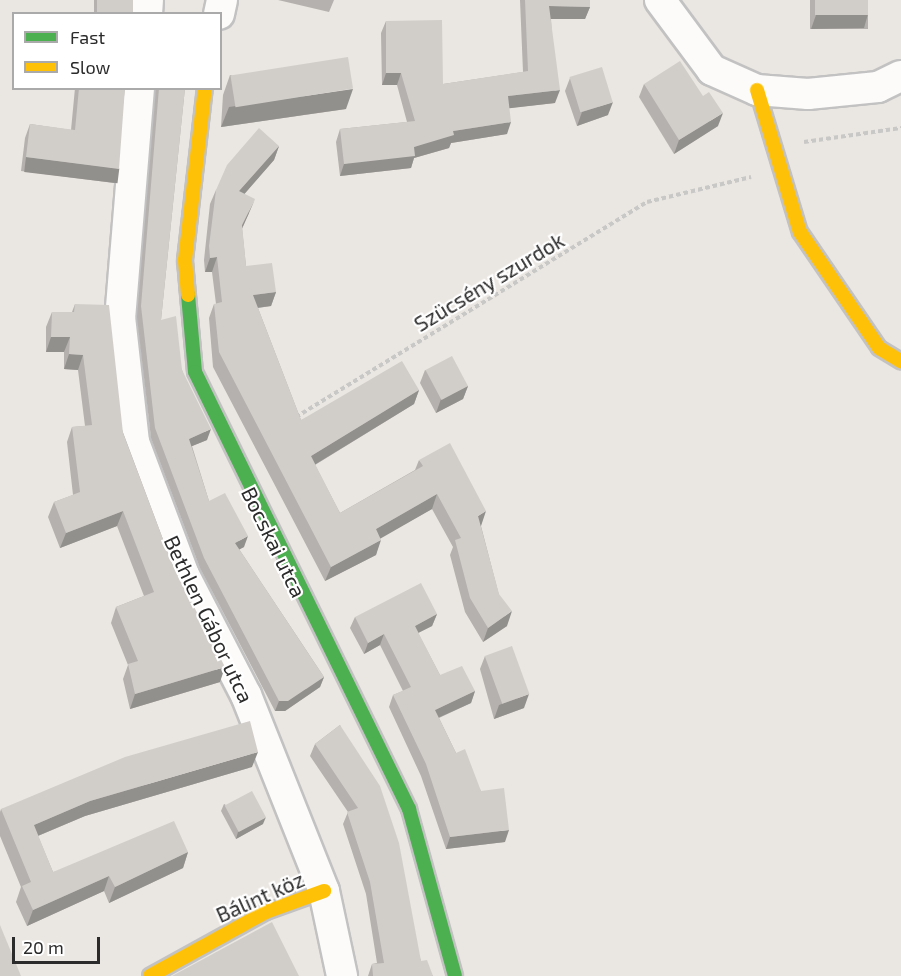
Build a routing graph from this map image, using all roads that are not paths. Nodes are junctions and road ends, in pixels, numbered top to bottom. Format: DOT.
graph roads {
  1 [pos="660,0"];
  2 [pos="901,76"];
  3 [pos="139,90"];
  4 [pos="205,90"];
  5 [pos="757,90"];
  6 [pos="901,362"];
  7 [pos="324,891"];
  8 [pos="150,976"];
  9 [pos="342,976"];
  10 [pos="455,976"];
  1 -- 5 [label="street"];
  2 -- 5 [label="street"];
  3 -- 7 [label="street, Bethlen Gábor utca"];
  4 -- 10 [label="street, Bocskai utca"];
  5 -- 6 [label="street"];
  7 -- 8 [label="street, Bálint köz"];
  7 -- 9 [label="street, Bethlen Gábor utca"];
}
